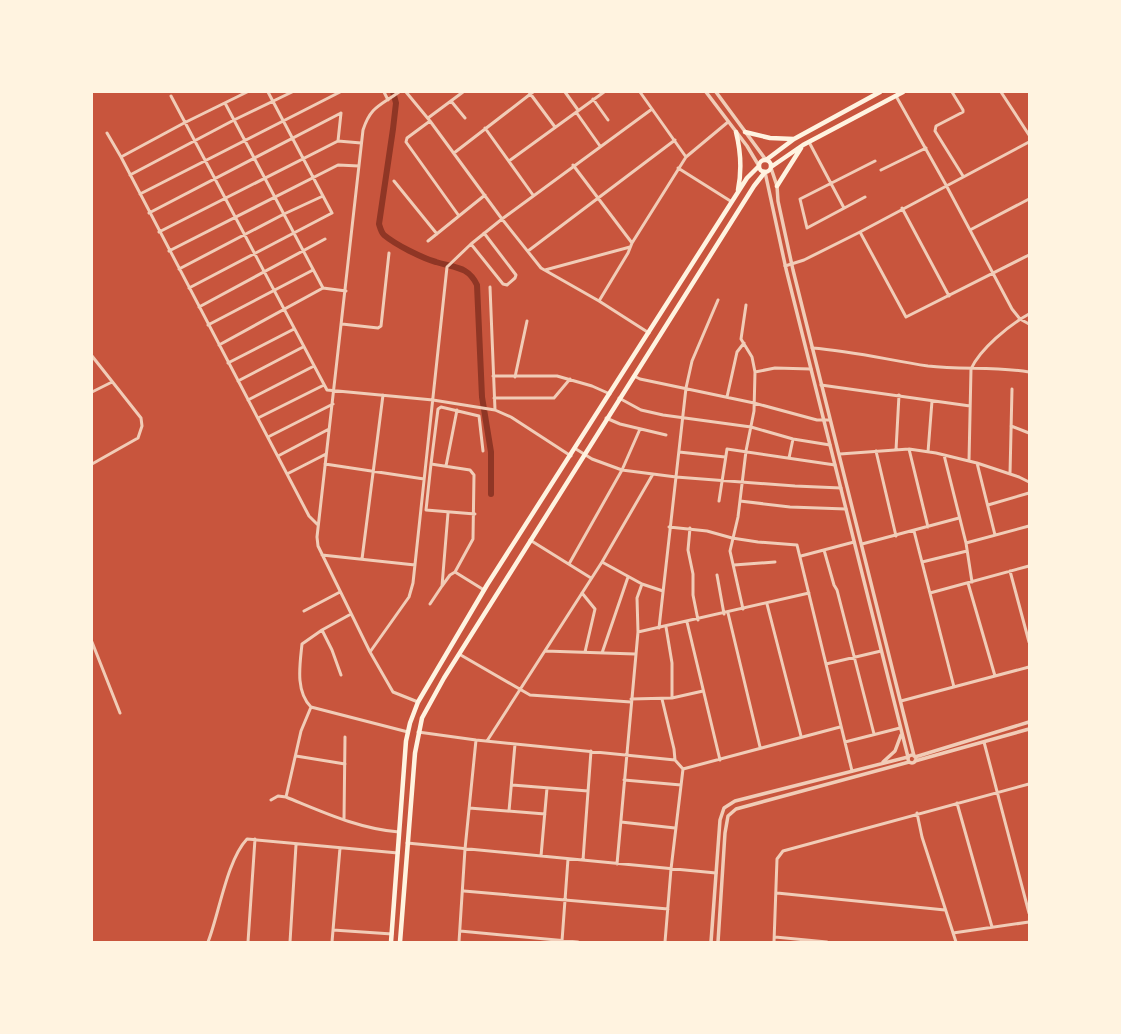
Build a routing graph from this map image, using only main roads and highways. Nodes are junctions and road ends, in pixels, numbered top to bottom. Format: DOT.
graph roads {
  1 [pos="880,92"];
  2 [pos="903,92"];
  3 [pos="736,132"];
  4 [pos="745,132"];
  5 [pos="794,139"];
  6 [pos="803,145"];
  7 [pos="766,160"];
  8 [pos="759,166"];
  9 [pos="771,168"];
  10 [pos="765,172"];
  11 [pos="777,186"];
  12 [pos="737,193"];
  13 [pos="391,942"];
  14 [pos="400,942"];
  1 -- 5 [label="main road"];
  2 -- 6 [label="main road"];
  3 -- 12 [label="main road"];
  4 -- 5 [label="main road"];
  5 -- 7 [label="main road"];
  6 -- 9 [label="main road"];
  6 -- 11 [label="main road"];
  7 -- 8 [label="main road"];
  7 -- 9 [label="main road"];
  8 -- 10 [label="main road"];
  8 -- 12 [label="main road"];
  9 -- 10 [label="main road"];
  10 -- 14 [label="main road"];
  12 -- 13 [label="main road"];
}
